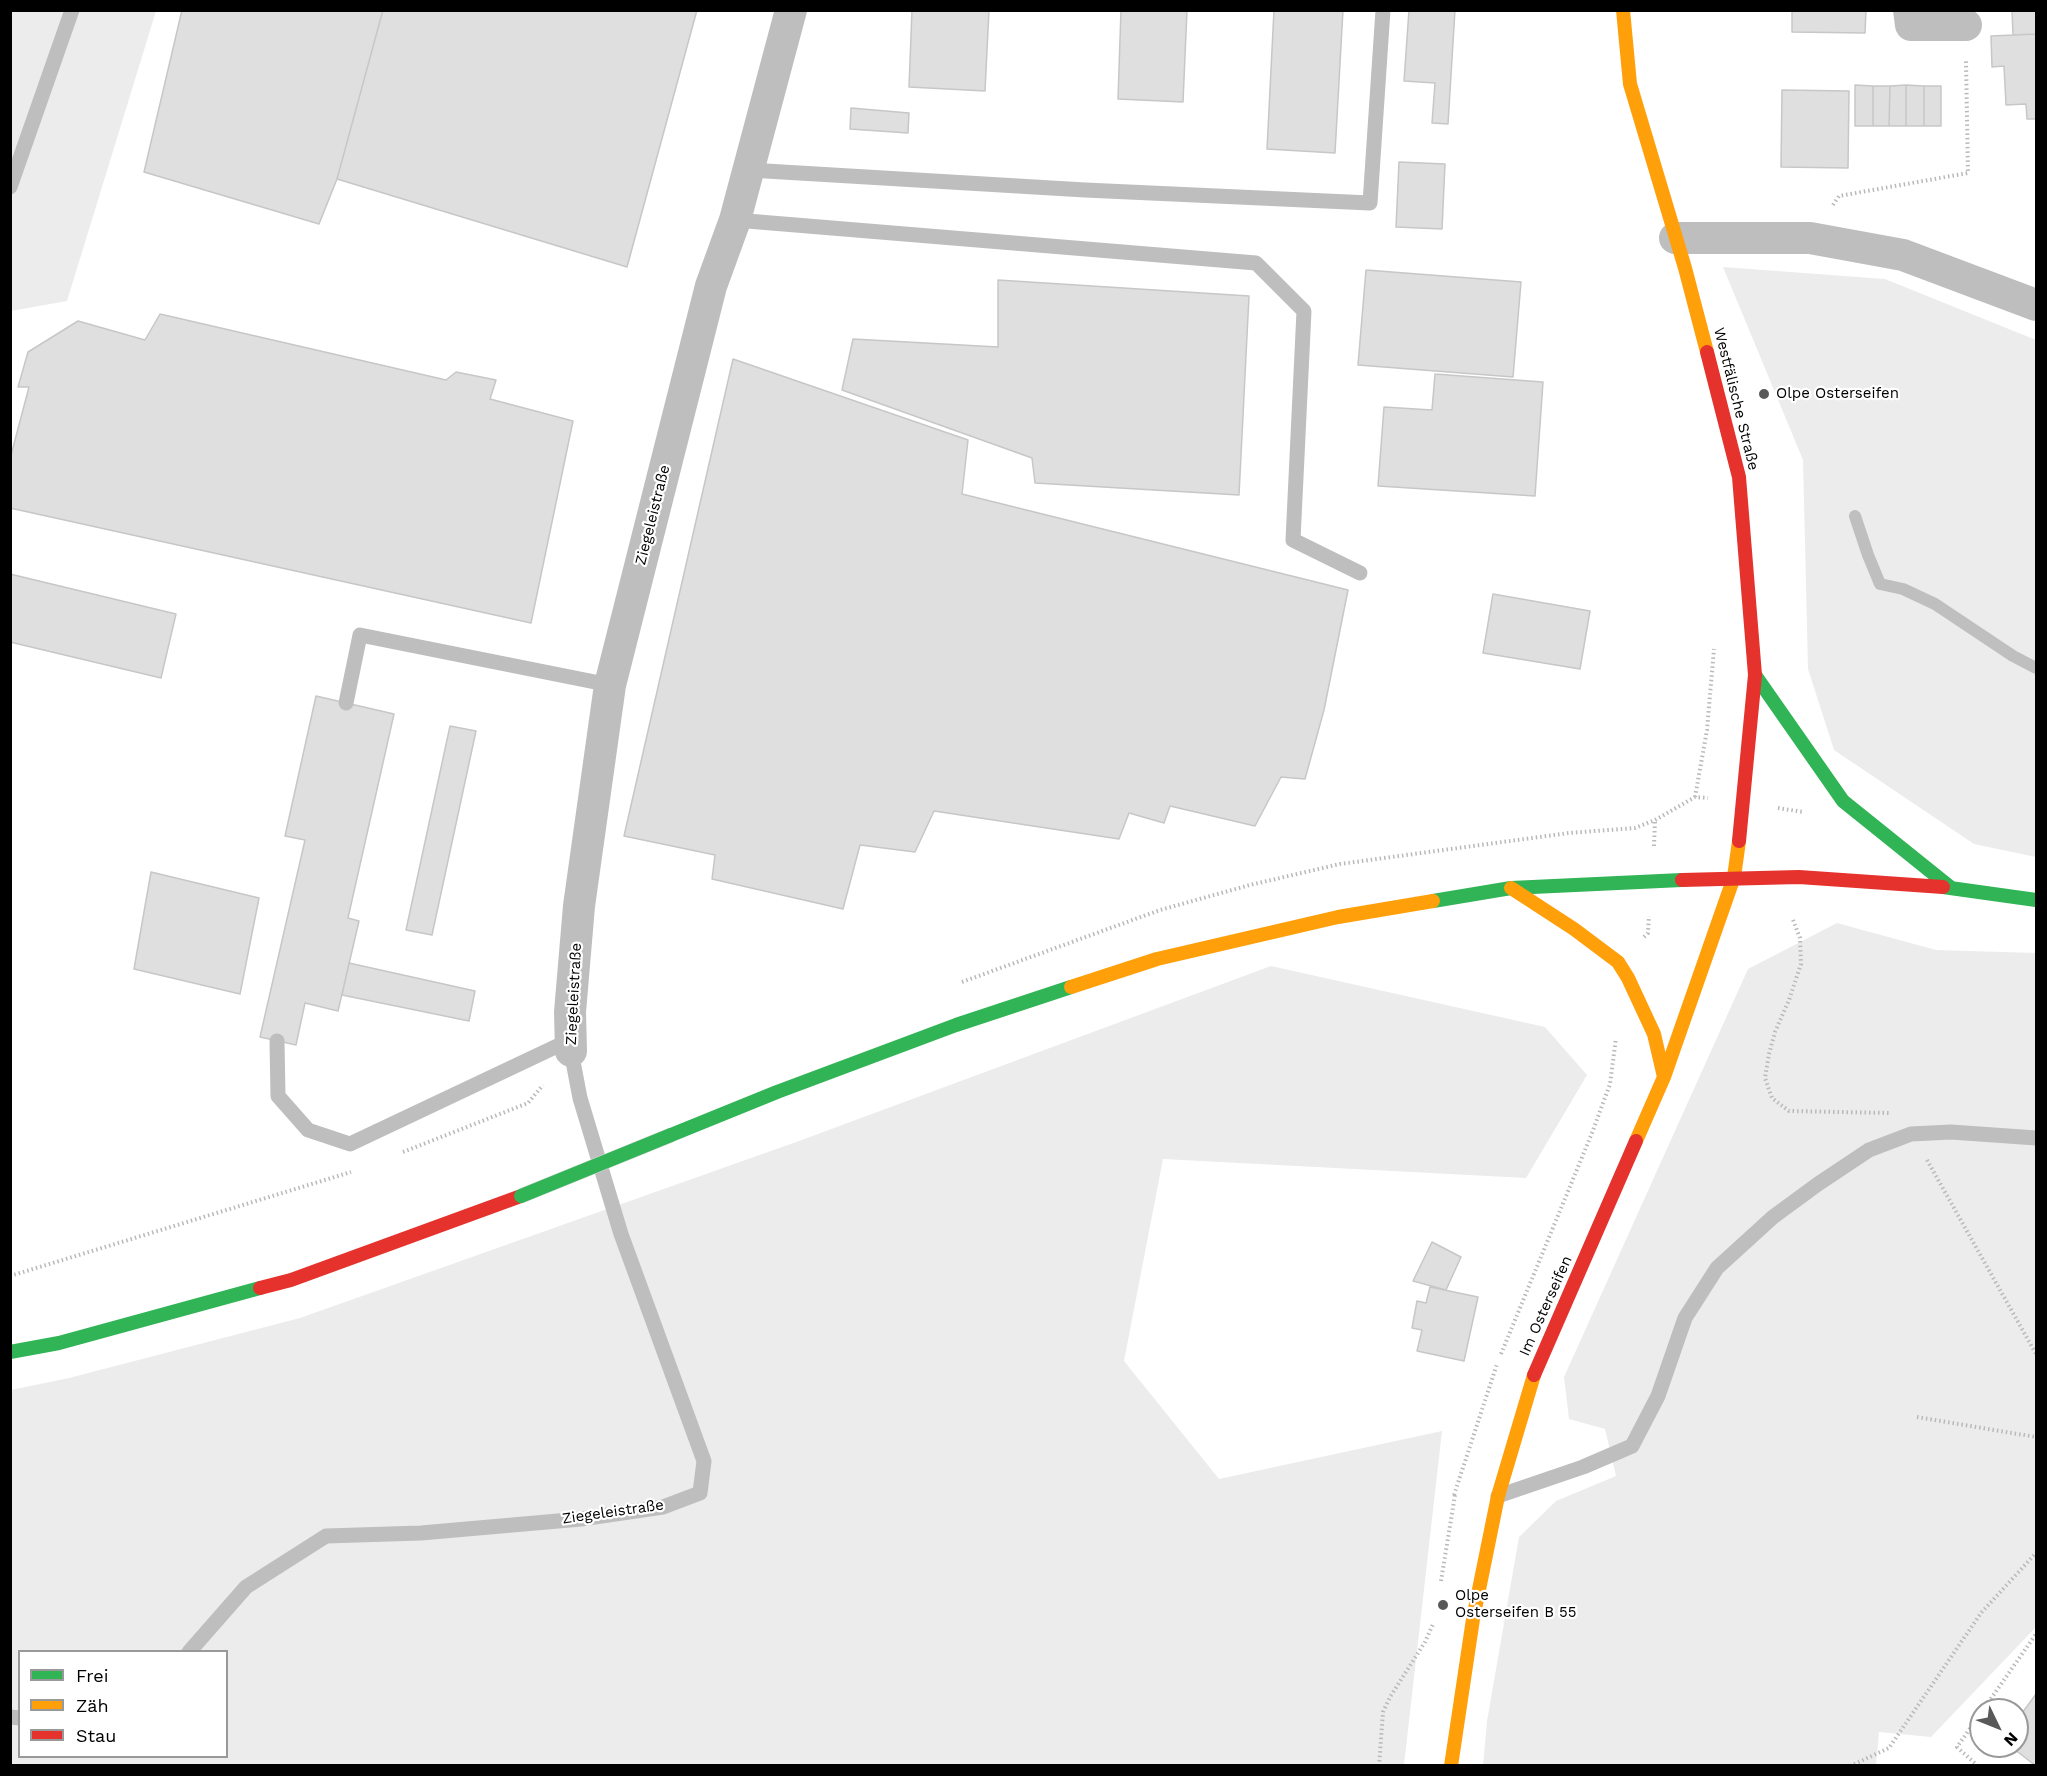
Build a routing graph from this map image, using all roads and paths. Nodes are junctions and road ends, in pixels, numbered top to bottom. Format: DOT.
graph roads {
  1 [pos="72,10"];
  2 [pos="791,10"];
  3 [pos="1383,10"];
  4 [pos="1623,10"];
  5 [pos="1910,10"];
  6 [pos="1966,25"];
  7 [pos="749,170"];
  8 [pos="10,187"];
  9 [pos="1839,196"];
  10 [pos="735,220"];
  11 [pos="1675,238"];
  12 [pos="2037,304"];
  13 [pos="1360,573"];
  14 [pos="1714,642"];
  15 [pos="1755,675"];
  16 [pos="610,685"];
  17 [pos="346,703"];
  18 [pos="1695,797"];
  19 [pos="1734,877"];
  20 [pos="1950,887"];
  21 [pos="1511,888"];
  22 [pos="2037,900"];
  23 [pos="1793,920"];
  24 [pos="1612,1028"];
  25 [pos="277,1041"];
  26 [pos="570,1045"];
  27 [pos="1664,1077"];
  28 [pos="1911,1134"];
  29 [pos="2037,1138"];
  30 [pos="394,1155"];
  31 [pos="361,1168"];
  32 [pos="10,1276"];
  33 [pos="10,1352"];
  34 [pos="2037,1354"];
  35 [pos="1917,1417"];
  36 [pos="2037,1437"];
  37 [pos="1454,1494"];
  38 [pos="1498,1496"];
  39 [pos="2037,1553"];
  40 [pos="1440,1587"];
  41 [pos="1434,1622"];
  42 [pos="2037,1634"];
  43 [pos="191,1650"];
  44 [pos="1992,1698"];
  45 [pos="1969,1730"];
  46 [pos="1969,1758"];
  47 [pos="1379,1766"];
  48 [pos="1451,1766"];
  49 [pos="1850,1766"];
  1 -- 8 [label="lane"];
  2 -- 7 [label="street, Ziegeleistraße"];
  3 -- 7 [label="lane"];
  4 -- 11 [label="street, Westfälische Straße"];
  5 -- 6 [label="street"];
  6 -- 9 [label="path"];
  7 -- 10 [label="street, Ziegeleistraße"];
  10 -- 13 [label="lane"];
  10 -- 16 [label="street, Ziegeleistraße"];
  11 -- 12 [label="street"];
  11 -- 15 [label="street, Westfälische Straße"];
  14 -- 18 [label="path"];
  15 -- 19 [label="street, Westfälische Straße"];
  15 -- 20 [label="street"];
  16 -- 17 [label="lane"];
  16 -- 26 [label="street, Ziegeleistraße"];
  19 -- 20 [label="street"];
  19 -- 21 [label="street"];
  19 -- 27 [label="street, Im Osterseifen"];
  20 -- 22 [label="street"];
  21 -- 27 [label="street"];
  21 -- 33 [label="street, bridge"];
  23 -- 28 [label="path"];
  24 -- 37 [label="path"];
  25 -- 26 [label="lane"];
  26 -- 30 [label="path"];
  26 -- 43 [label="lane, Ziegeleistraße"];
  27 -- 38 [label="street, Im Osterseifen"];
  28 -- 29 [label="lane"];
  28 -- 34 [label="path"];
  28 -- 38 [label="lane"];
  31 -- 32 [label="path"];
  35 -- 36 [label="path"];
  37 -- 38 [label="path"];
  37 -- 40 [label="path"];
  38 -- 48 [label="street, Im Osterseifen"];
  39 -- 49 [label="path"];
  41 -- 47 [label="path"];
  42 -- 44 [label="path"];
  45 -- 46 [label="path"];
}
